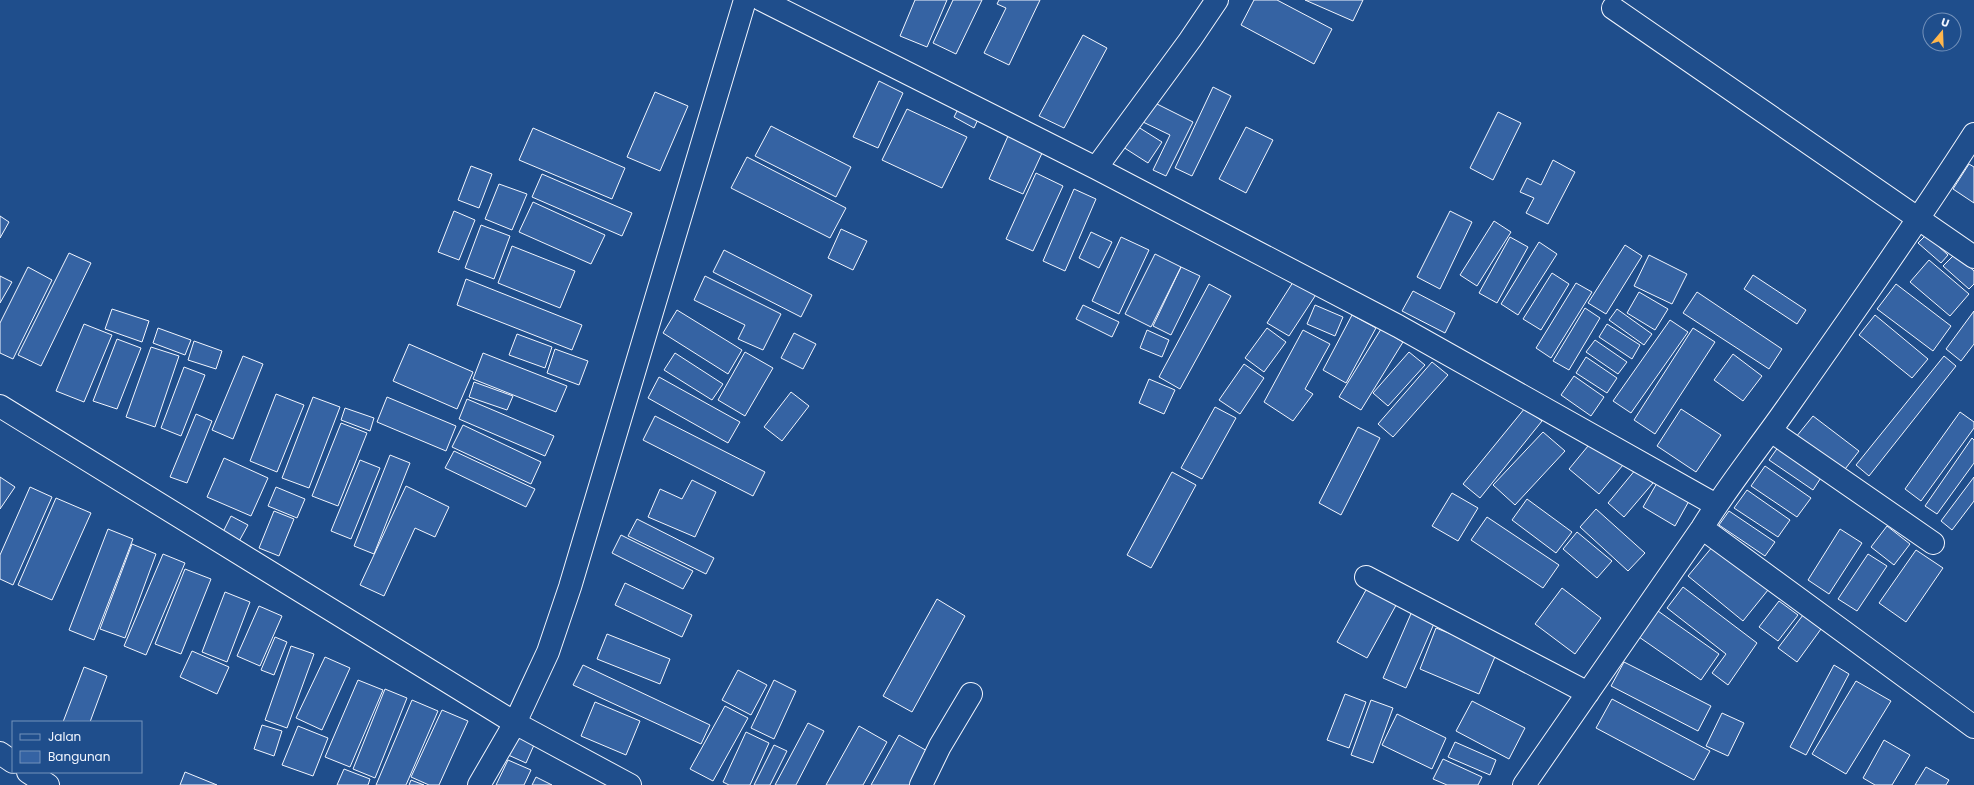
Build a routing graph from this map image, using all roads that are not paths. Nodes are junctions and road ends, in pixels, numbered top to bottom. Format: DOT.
graph roads {
  1 [pos="745,0"];
  2 [pos="762,0"];
  3 [pos="1217,0"];
  4 [pos="1613,8"];
  5 [pos="1974,134"];
  6 [pos="1096,168"];
  7 [pos="1918,220"];
  8 [pos="1974,257"];
  9 [pos="0,406"];
  10 [pos="1771,431"];
  11 [pos="1716,505"];
  12 [pos="1702,528"];
  13 [pos="1933,543"];
  14 [pos="1366,577"];
  15 [pos="1588,693"];
  16 [pos="970,694"];
  17 [pos="515,723"];
  18 [pos="1974,727"];
  19 [pos="0,753"];
  20 [pos="12,761"];
  21 [pos="30,773"];
  22 [pos="48,785"];
  23 [pos="479,785"];
  24 [pos="630,785"];
  25 [pos="921,785"];
  26 [pos="1524,785"];
  1 -- 17 [label="street"];
  2 -- 6 [label="street"];
  3 -- 6 [label="street"];
  4 -- 7 [label="street"];
  5 -- 7 [label="street"];
  6 -- 11 [label="street"];
  7 -- 8 [label="street"];
  7 -- 10 [label="street"];
  9 -- 17 [label="street"];
  10 -- 11 [label="street"];
  10 -- 13 [label="street"];
  11 -- 12 [label="street"];
  12 -- 15 [label="street"];
  12 -- 18 [label="street"];
  14 -- 15 [label="street"];
  15 -- 26 [label="street"];
  16 -- 25 [label="street"];
  17 -- 23 [label="street"];
  17 -- 24 [label="street"];
  19 -- 20 [label="street"];
  21 -- 22 [label="street"];
}
